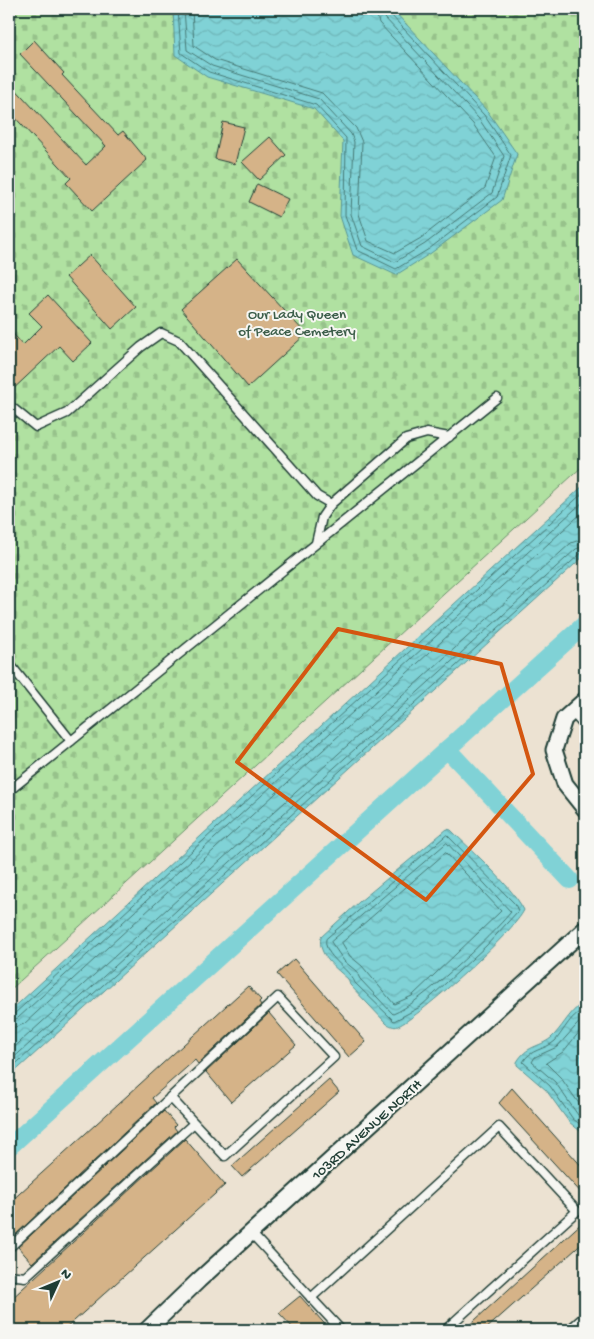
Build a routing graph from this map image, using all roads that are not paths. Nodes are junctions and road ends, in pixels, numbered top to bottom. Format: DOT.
graph roads {
  1 [pos="497,398"];
  2 [pos="9,405"];
  3 [pos="450,437"];
  4 [pos="331,504"];
  5 [pos="316,543"];
  6 [pos="9,663"];
  7 [pos="585,700"];
  8 [pos="572,712"];
  9 [pos="585,727"];
  10 [pos="71,741"];
  11 [pos="9,791"];
  12 [pos="585,809"];
  13 [pos="582,939"];
  14 [pos="170,1097"];
  15 [pos="194,1123"];
  16 [pos="251,1233"];
  17 [pos="9,1248"];
  18 [pos="9,1275"];
  19 [pos="311,1298"];
  20 [pos="585,1316"];
  21 [pos="147,1330"];
  22 [pos="341,1330"];
  23 [pos="445,1330"];
  24 [pos="570,1330"];
  1 -- 3 [label="lane"];
  2 -- 4 [label="lane"];
  3 -- 4 [label="lane"];
  3 -- 5 [label="lane"];
  4 -- 5 [label="lane"];
  5 -- 10 [label="lane"];
  6 -- 10 [label="lane"];
  7 -- 8 [label="street"];
  8 -- 9 [label="lane"];
  8 -- 12 [label="street"];
  10 -- 11 [label="lane"];
  13 -- 16 [label="street, 103RD AVENUE NORTH"];
  14 -- 15 [label="lane"];
  14 -- 15 [label="lane"];
  14 -- 17 [label="lane"];
  15 -- 18 [label="lane"];
  16 -- 19 [label="lane"];
  16 -- 21 [label="street, 103RD AVENUE NORTH"];
  19 -- 22 [label="lane"];
  19 -- 23 [label="lane"];
  20 -- 24 [label="lane"];
}
